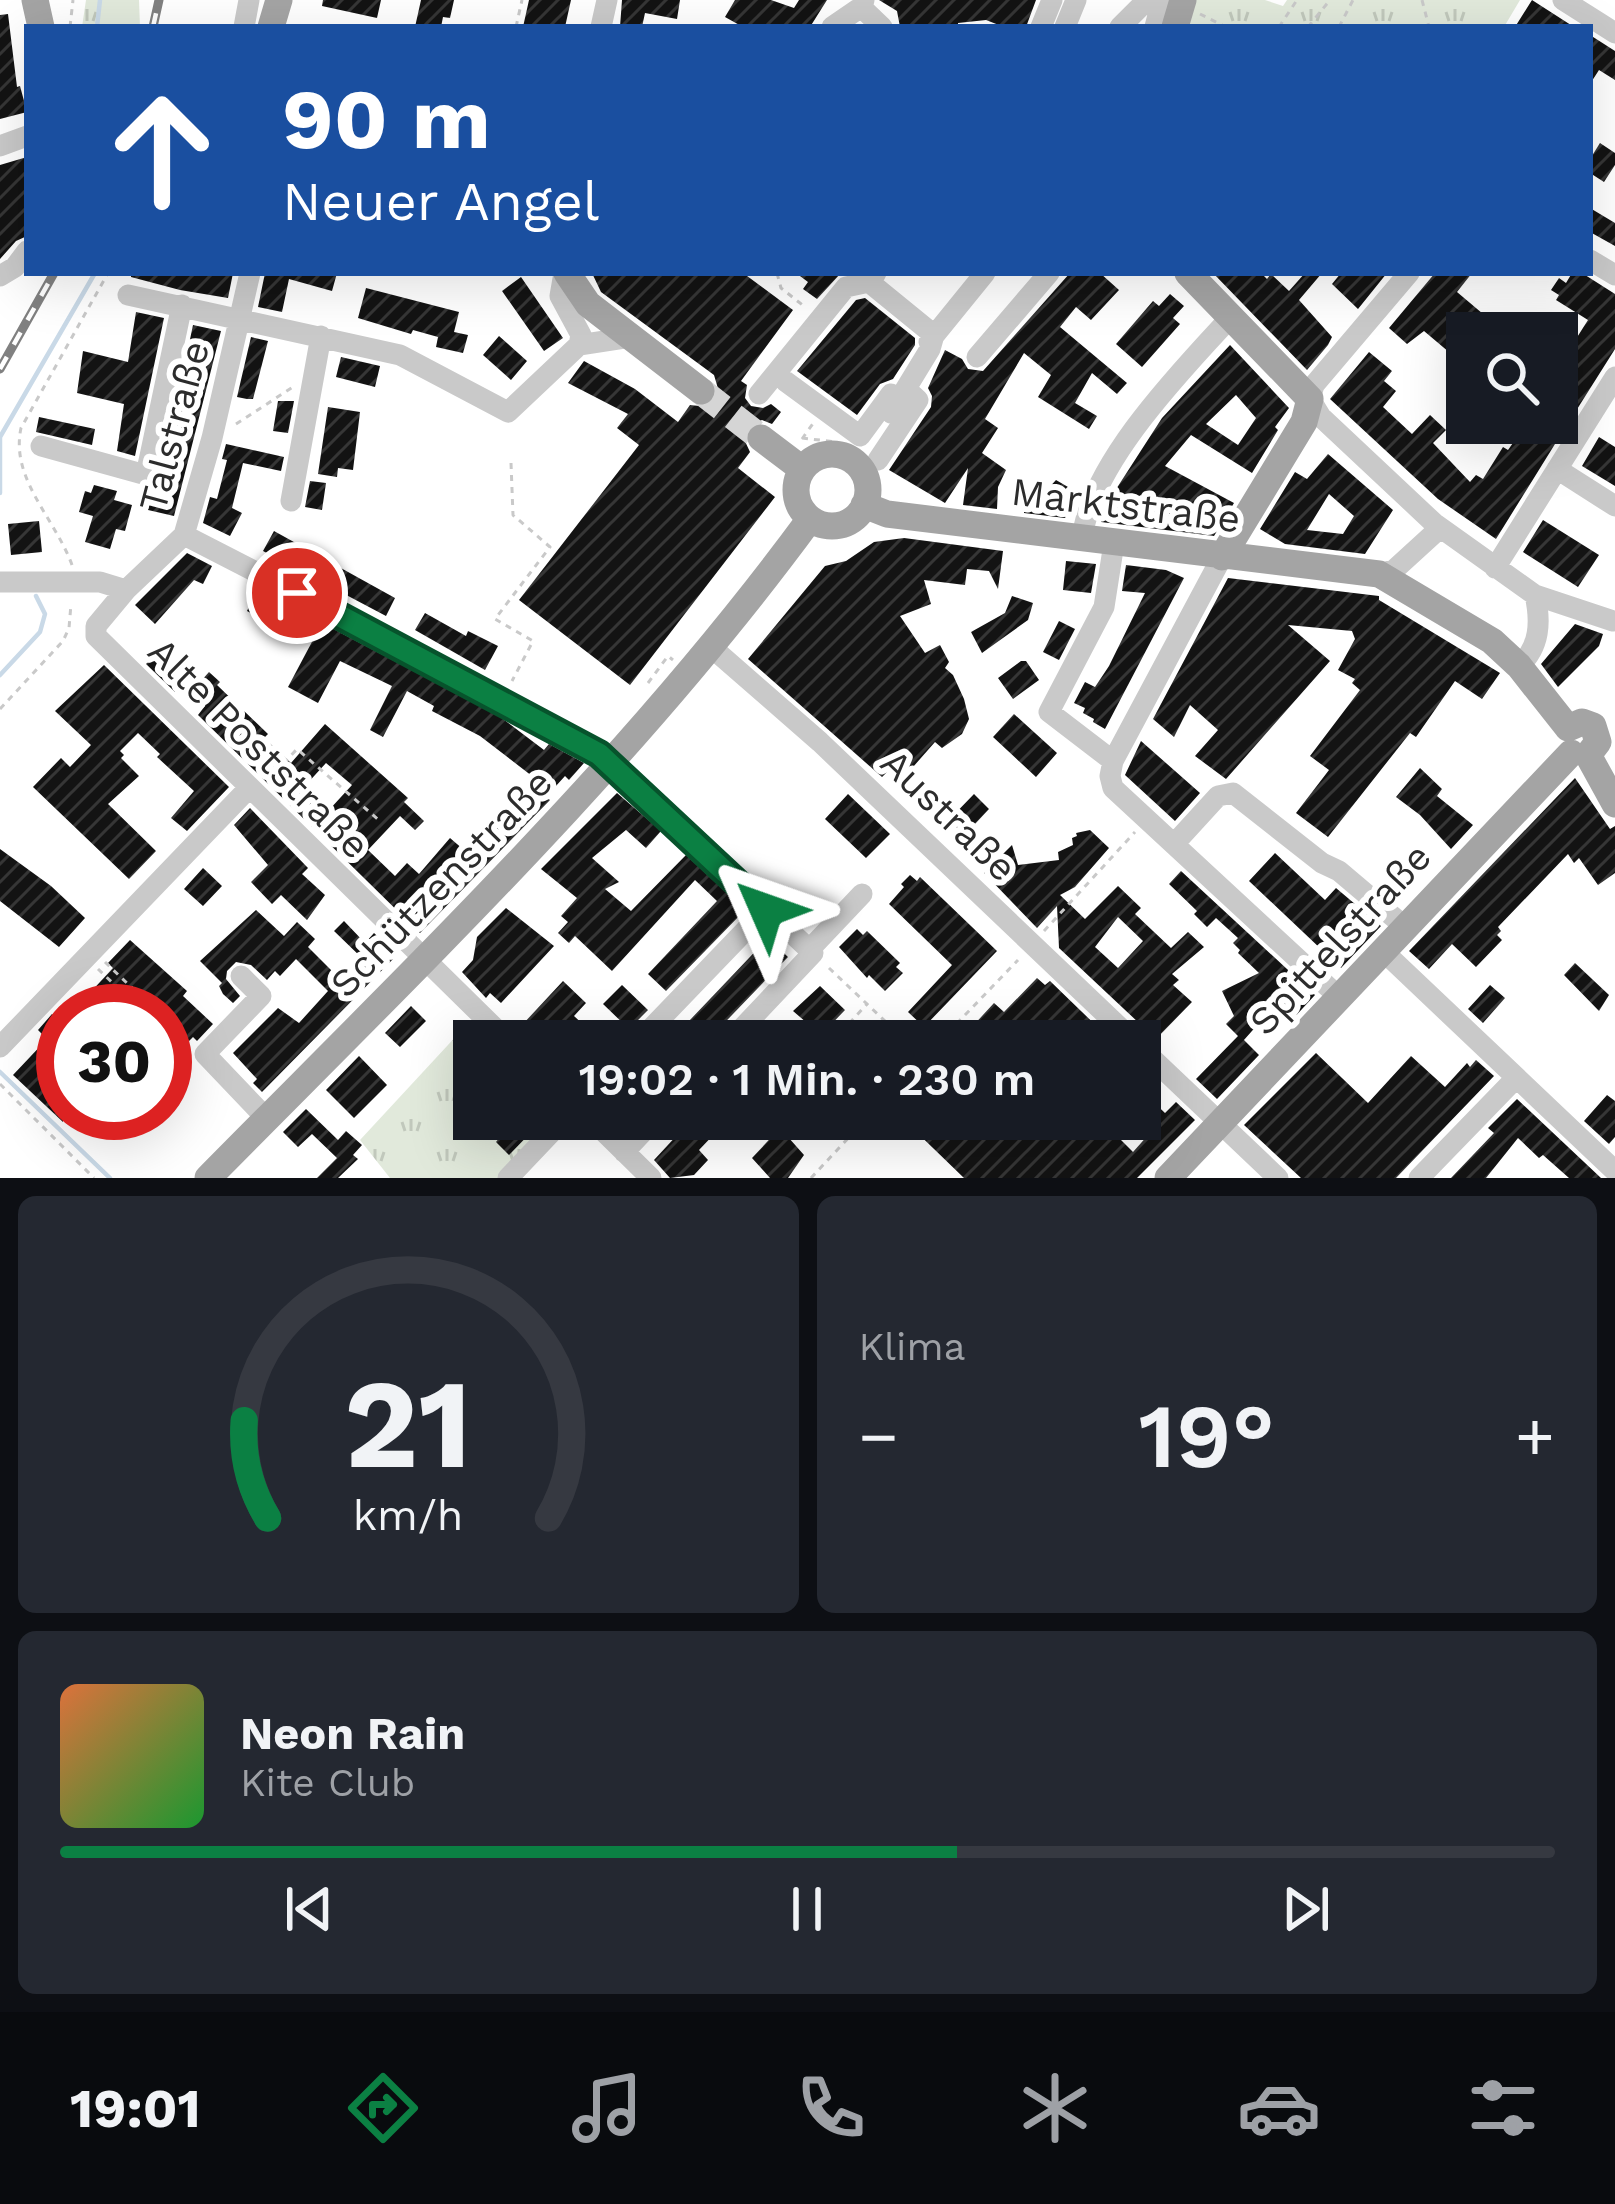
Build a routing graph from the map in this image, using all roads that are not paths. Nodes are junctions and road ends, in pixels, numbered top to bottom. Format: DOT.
graph roads {
  1 [pos="1147,0"];
  2 [pos="862,3"];
  3 [pos="1578,10"];
  4 [pos="836,24"];
  5 [pos="1123,24"];
  6 [pos="1615,33"];
  7 [pos="24,255"];
  8 [pos="0,276"];
  9 [pos="249,276"];
  10 [pos="565,276"];
  11 [pos="568,276"];
  12 [pos="983,276"];
  13 [pos="1046,276"];
  14 [pos="1177,276"];
  15 [pos="1190,276"];
  16 [pos="1406,276"];
  17 [pos="872,277"];
  18 [pos="128,295"];
  19 [pos="182,305"];
  20 [pos="239,321"];
  21 [pos="1227,322"];
  22 [pos="321,336"];
  23 [pos="631,337"];
  24 [pos="930,341"];
  25 [pos="579,345"];
  26 [pos="977,357"];
  27 [pos="1615,377"];
  28 [pos="784,381"];
  29 [pos="701,392"];
  30 [pos="759,394"];
  31 [pos="1310,405"];
  32 [pos="761,438"];
  33 [pos="41,446"];
  34 [pos="800,456"];
  35 [pos="1557,469"];
  36 [pos="291,502"];
  37 [pos="865,506"];
  38 [pos="1615,506"];
  39 [pos="810,519"];
  40 [pos="1441,528"];
  41 [pos="184,535"];
  42 [pos="1082,540"];
  43 [pos="1114,543"];
  44 [pos="1222,557"];
  45 [pos="1495,568"];
  46 [pos="1386,572"];
  47 [pos="0,582"];
  48 [pos="126,590"];
  49 [pos="1534,596"];
  50 [pos="1613,621"];
  51 [pos="96,635"];
  52 [pos="710,646"];
  53 [pos="1524,661"];
  54 [pos="1588,737"];
  55 [pos="1113,760"];
  56 [pos="610,763"];
  57 [pos="251,792"];
  58 [pos="1615,804"];
  59 [pos="1175,843"];
  60 [pos="862,895"];
  61 [pos="766,910"];
  62 [pos="1404,926"];
  63 [pos="1382,950"];
  64 [pos="811,952"];
  65 [pos="422,961"];
  66 [pos="241,976"];
  67 [pos="1340,998"];
  68 [pos="485,1020"];
  69 [pos="659,1020"];
  70 [pos="749,1020"];
  71 [pos="1112,1020"];
  72 [pos="0,1047"];
  73 [pos="1161,1067"];
  74 [pos="1515,1078"];
  75 [pos="266,1119"];
  76 [pos="1222,1124"];
  77 [pos="544,1140"];
  78 [pos="612,1140"];
  79 [pos="636,1140"];
  80 [pos="624,1152"];
  81 [pos="1615,1171"];
  82 [pos="646,1177"];
  83 [pos="208,1178"];
  84 [pos="508,1178"];
  85 [pos="1168,1178"];
  86 [pos="1278,1178"];
  87 [pos="1419,1178"];
  1 -- 5 [label="street"];
  2 -- 4 [label="street"];
  3 -- 6 [label="street"];
  7 -- 8 [label="street"];
  9 -- 20 [label="street, Talstraße"];
  10 -- 25 [label="street"];
  11 -- 23 [label="main road"];
  12 -- 24 [label="street"];
  13 -- 26 [label="street"];
  14 -- 21 [label="street"];
  15 -- 21 [label="main road"];
  16 -- 31 [label="street"];
  17 -- 24 [label="street"];
  17 -- 30 [label="street"];
  18 -- 19 [label="street"];
  19 -- 20 [label="street"];
  19 -- 33 [label="street"];
  20 -- 22 [label="street"];
  20 -- 41 [label="street, Talstraße"];
  21 -- 31 [label="main road"];
  21 -- 42 [label="street"];
  22 -- 25 [label="street"];
  22 -- 36 [label="street"];
  23 -- 25 [label="street"];
  23 -- 29 [label="main road"];
  24 -- 28 [label="street"];
  27 -- 35 [label="street"];
  31 -- 40 [label="street"];
  31 -- 44 [label="main road"];
  32 -- 34 [label="main road"];
  34 -- 37 [label="main road"];
  34 -- 39 [label="main road"];
  35 -- 38 [label="street"];
  35 -- 45 [label="street"];
  37 -- 39 [label="main road"];
  37 -- 42 [label="main road, Marktstraße"];
  39 -- 52 [label="main road, Schützenstraße"];
  40 -- 45 [label="street"];
  40 -- 46 [label="street"];
  41 -- 48 [label="street, Talstraße"];
  41 -- 56 [label="street"];
  42 -- 43 [label="main road, Marktstraße"];
  43 -- 44 [label="main road, Marktstraße"];
  43 -- 55 [label="street"];
  44 -- 46 [label="main road, Marktstraße"];
  44 -- 55 [label="street"];
  45 -- 49 [label="street"];
  46 -- 53 [label="main road"];
  47 -- 48 [label="street"];
  48 -- 51 [label="street, Talstraße"];
  49 -- 50 [label="street"];
  49 -- 53 [label="street"];
  51 -- 57 [label="street, Alte Poststraße"];
  52 -- 56 [label="main road, Schützenstraße"];
  52 -- 71 [label="street, Austraße"];
  53 -- 54 [label="main road"];
  54 -- 58 [label="main road"];
  54 -- 62 [label="main road, Spittelstraße"];
  55 -- 59 [label="street"];
  56 -- 61 [label="street"];
  56 -- 65 [label="main road, Schützenstraße"];
  57 -- 65 [label="street, Alte Poststraße"];
  57 -- 72 [label="street"];
  59 -- 62 [label="street"];
  59 -- 67 [label="street"];
  60 -- 64 [label="street"];
  61 -- 64 [label="street"];
  61 -- 69 [label="street"];
  62 -- 63 [label="main road, Spittelstraße"];
  63 -- 67 [label="main road, Spittelstraße"];
  63 -- 74 [label="street"];
  64 -- 70 [label="street"];
  65 -- 68 [label="street, Alte Poststraße"];
  65 -- 75 [label="main road, Schützenstraße"];
  66 -- 75 [label="street"];
  67 -- 76 [label="main road, Spittelstraße"];
  73 -- 76 [label="street, Austraße"];
  74 -- 81 [label="street"];
  74 -- 87 [label="street"];
  75 -- 83 [label="main road, Schützenstraße"];
  76 -- 85 [label="main road, Spittelstraße"];
  76 -- 86 [label="street, Austraße"];
  77 -- 84 [label="street"];
  78 -- 80 [label="street"];
  79 -- 80 [label="street"];
  80 -- 82 [label="street"];
}
